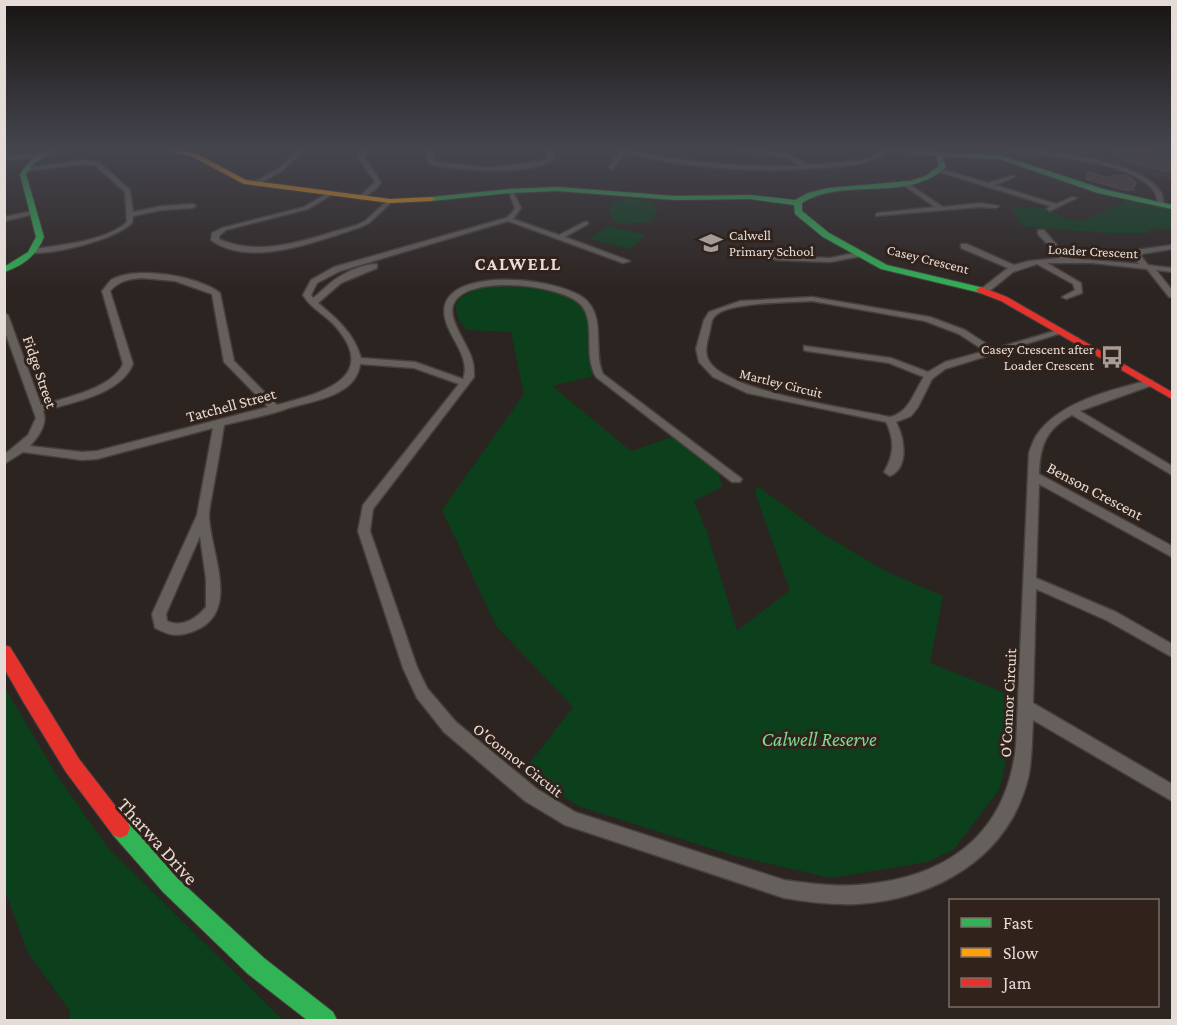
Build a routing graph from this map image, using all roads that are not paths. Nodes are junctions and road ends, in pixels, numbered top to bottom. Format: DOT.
graph roads {
  1 [pos="29,197"];
  2 [pos="127,197"];
  3 [pos="325,197"];
  4 [pos="352,197"];
  5 [pos="455,197"];
  6 [pos="513,197"];
  7 [pos="661,197"];
  8 [pos="804,197"];
  9 [pos="924,197"];
  10 [pos="1022,197"];
  11 [pos="1127,197"];
  12 [pos="361,198"];
  13 [pos="1074,198"];
  14 [pos="390,201"];
  15 [pos="798,203"];
  16 [pos="193,206"];
  17 [pos="996,206"];
  18 [pos="1167,206"];
  19 [pos="942,209"];
  20 [pos="33,213"];
  21 [pos="129,215"];
  22 [pos="878,215"];
  23 [pos="4,219"];
  24 [pos="508,219"];
  25 [pos="586,223"];
  26 [pos="1041,232"];
  27 [pos="560,237"];
  28 [pos="416,246"];
  29 [pos="964,246"];
  30 [pos="1173,247"];
  31 [pos="34,251"];
  32 [pos="859,254"];
  33 [pos="776,258"];
  34 [pos="626,261"];
  35 [pos="1067,261"];
  36 [pos="1038,262"];
  37 [pos="1014,268"];
  38 [pos="1148,268"];
  39 [pos="4,270"];
  40 [pos="1173,270"];
  41 [pos="984,291"];
  42 [pos="1173,295"];
  43 [pos="1066,297"];
  44 [pos="312,302"];
  45 [pos="4,315"];
  46 [pos="1061,332"];
  47 [pos="807,348"];
  48 [pos="993,352"];
  49 [pos="357,362"];
  50 [pos="929,376"];
  51 [pos="465,383"];
  52 [pos="1150,383"];
  53 [pos="1173,396"];
  54 [pos="38,409"];
  55 [pos="276,409"];
  56 [pos="1072,410"];
  57 [pos="890,420"];
  58 [pos="219,424"];
  59 [pos="21,448"];
  60 [pos="4,460"];
  61 [pos="1173,471"];
  62 [pos="890,472"];
  63 [pos="1033,476"];
  64 [pos="736,479"];
  65 [pos="203,515"];
  66 [pos="1173,552"];
  67 [pos="1030,581"];
  68 [pos="1173,651"];
  69 [pos="4,652"];
  70 [pos="1025,706"];
  71 [pos="1173,793"];
  72 [pos="325,1020"];
  1 -- 20 [label="street"];
  2 -- 21 [label="street"];
  3 -- 14 [label="street"];
  4 -- 12 [label="street"];
  5 -- 14 [label="street"];
  6 -- 24 [label="street"];
  7 -- 15 [label="street"];
  8 -- 15 [label="street"];
  9 -- 19 [label="street"];
  10 -- 13 [label="street"];
  11 -- 18 [label="street"];
  12 -- 14 [label="street"];
  15 -- 32 [label="street, Casey Crescent"];
  16 -- 21 [label="street"];
  17 -- 19 [label="street"];
  19 -- 22 [label="street"];
  20 -- 23 [label="street"];
  20 -- 31 [label="street"];
  21 -- 31 [label="street"];
  24 -- 27 [label="street"];
  24 -- 28 [label="street"];
  25 -- 27 [label="street"];
  26 -- 35 [label="street"];
  27 -- 34 [label="street"];
  28 -- 44 [label="street"];
  28 -- 44 [label="street"];
  29 -- 37 [label="street"];
  30 -- 38 [label="street"];
  31 -- 39 [label="street"];
  32 -- 33 [label="street"];
  32 -- 41 [label="street, Casey Crescent"];
  35 -- 36 [label="street, Loader Crescent"];
  35 -- 38 [label="street, Loader Crescent"];
  36 -- 37 [label="street, Loader Crescent"];
  36 -- 43 [label="street"];
  37 -- 41 [label="street, Loader Crescent"];
  38 -- 40 [label="street, Loader Crescent"];
  38 -- 42 [label="street"];
  41 -- 46 [label="street, Casey Crescent"];
  44 -- 49 [label="street"];
  45 -- 54 [label="street, Fidge Street"];
  46 -- 48 [label="street"];
  46 -- 52 [label="street, Casey Crescent"];
  47 -- 50 [label="street"];
  48 -- 50 [label="street"];
  48 -- 57 [label="street, Martley Circuit"];
  49 -- 51 [label="street"];
  49 -- 55 [label="street, Tatchell Street"];
  50 -- 57 [label="street"];
  51 -- 64 [label="street"];
  51 -- 70 [label="street, O'Connor Circuit"];
  52 -- 53 [label="street, Casey Crescent"];
  52 -- 56 [label="street, O'Connor Circuit"];
  54 -- 55 [label="street"];
  54 -- 59 [label="street, Fidge Street"];
  55 -- 58 [label="street, Tatchell Street"];
  56 -- 61 [label="street"];
  56 -- 63 [label="street, O'Connor Circuit"];
  57 -- 62 [label="street"];
  58 -- 59 [label="street, Tatchell Street"];
  58 -- 65 [label="street"];
  59 -- 60 [label="street, Fidge Street"];
  63 -- 66 [label="street, Benson Crescent"];
  63 -- 67 [label="street, O'Connor Circuit"];
  65 -- 65 [label="street"];
  67 -- 68 [label="street"];
  67 -- 70 [label="street, O'Connor Circuit"];
  69 -- 72 [label="street, Tharwa Drive"];
  70 -- 71 [label="street"];
}
